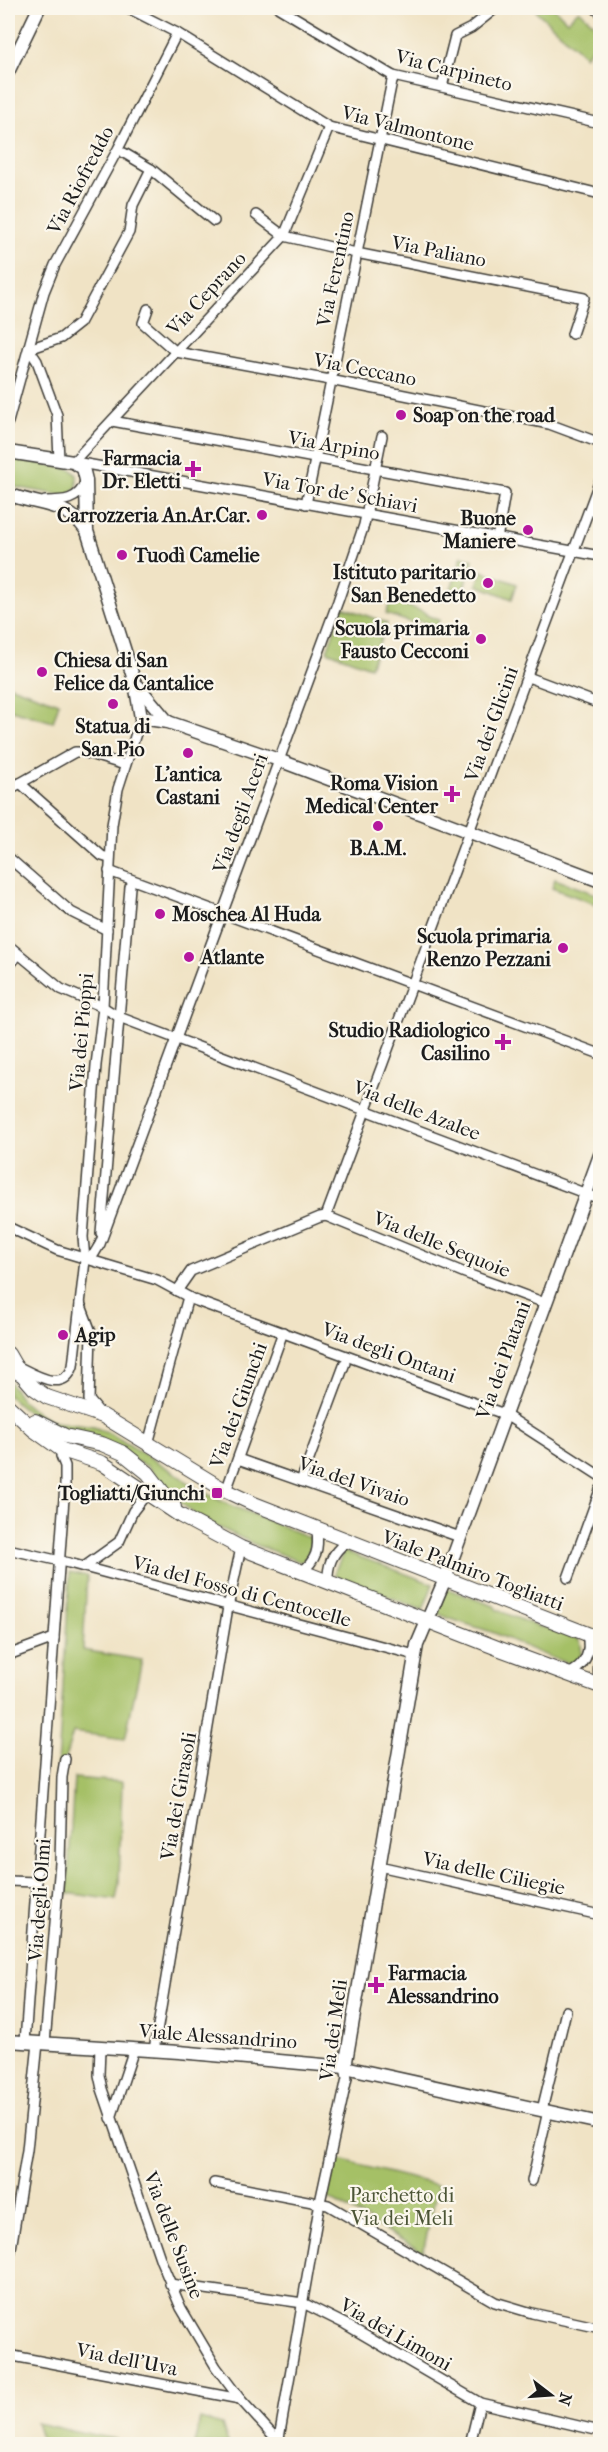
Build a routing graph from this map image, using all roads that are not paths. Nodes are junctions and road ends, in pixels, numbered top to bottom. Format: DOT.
graph roads {
  1 [pos="39,8"];
  2 [pos="128,8"];
  3 [pos="279,8"];
  4 [pos="496,8"];
  5 [pos="177,33"];
  6 [pos="8,72"];
  7 [pos="393,76"];
  8 [pos="442,87"];
  9 [pos="600,123"];
  10 [pos="329,127"];
  11 [pos="380,140"];
  12 [pos="124,153"];
  13 [pos="151,169"];
  14 [pos="600,194"];
  15 [pos="256,215"];
  16 [pos="214,221"];
  17 [pos="284,236"];
  18 [pos="356,253"];
  19 [pos="148,309"];
  20 [pos="572,334"];
  21 [pos="29,349"];
  22 [pos="176,352"];
  23 [pos="330,380"];
  24 [pos="112,421"];
  25 [pos="8,422"];
  26 [pos="382,436"];
  27 [pos="600,443"];
  28 [pos="8,453"];
  29 [pos="59,460"];
  30 [pos="315,460"];
  31 [pos="73,462"];
  32 [pos="375,470"];
  33 [pos="600,480"];
  34 [pos="86,485"];
  35 [pos="8,494"];
  36 [pos="40,502"];
  37 [pos="306,504"];
  38 [pos="367,516"];
  39 [pos="87,531"];
  40 [pos="497,538"];
  41 [pos="574,552"];
  42 [pos="600,556"];
  43 [pos="528,677"];
  44 [pos="135,683"];
  45 [pos="600,704"];
  46 [pos="141,718"];
  47 [pos="168,722"];
  48 [pos="279,760"];
  49 [pos="125,765"];
  50 [pos="20,783"];
  51 [pos="8,790"];
  52 [pos="470,831"];
  53 [pos="8,857"];
  54 [pos="109,858"];
  55 [pos="109,871"];
  56 [pos="600,881"];
  57 [pos="130,887"];
  58 [pos="223,912"];
  59 [pos="107,930"];
  60 [pos="8,945"];
  61 [pos="18,955"];
  62 [pos="8,967"];
  63 [pos="413,984"];
  64 [pos="102,1011"];
  65 [pos="119,1017"];
  66 [pos="177,1038"];
  67 [pos="600,1054"];
  68 [pos="365,1109"];
  69 [pos="600,1155"];
  70 [pos="586,1194"];
  71 [pos="600,1199"];
  72 [pos="326,1216"];
  73 [pos="8,1227"];
  74 [pos="100,1244"];
  75 [pos="85,1260"];
  76 [pos="177,1291"];
  77 [pos="188,1298"];
  78 [pos="80,1303"];
  79 [pos="545,1303"];
  80 [pos="283,1332"];
  81 [pos="11,1359"];
  82 [pos="345,1363"];
  83 [pos="8,1407"];
  84 [pos="504,1414"];
  85 [pos="103,1416"];
  86 [pos="23,1421"];
  87 [pos="121,1428"];
  88 [pos="51,1443"];
  89 [pos="148,1444"];
  90 [pos="61,1456"];
  91 [pos="238,1459"];
  92 [pos="600,1476"];
  93 [pos="301,1481"];
  94 [pos="600,1490"];
  95 [pos="226,1491"];
  96 [pos="144,1497"];
  97 [pos="181,1516"];
  98 [pos="316,1530"];
  99 [pos="460,1537"];
  100 [pos="346,1542"];
  101 [pos="241,1548"];
  102 [pos="8,1549"];
  103 [pos="60,1561"];
  104 [pos="84,1567"];
  105 [pos="301,1572"];
  106 [pos="568,1578"];
  107 [pos="445,1580"];
  108 [pos="328,1583"];
  109 [pos="228,1607"];
  110 [pos="427,1621"];
  111 [pos="586,1634"];
  112 [pos="54,1638"];
  113 [pos="600,1639"];
  114 [pos="8,1655"];
  115 [pos="415,1655"];
  116 [pos="600,1665"];
  117 [pos="600,1673"];
  118 [pos="568,1674"];
  119 [pos="600,1686"];
  120 [pos="65,1759"];
  121 [pos="379,1866"];
  122 [pos="8,1881"];
  123 [pos="37,1882"];
  124 [pos="600,1915"];
  125 [pos="566,2012"];
  126 [pos="8,2041"];
  127 [pos="25,2042"];
  128 [pos="42,2043"];
  129 [pos="100,2047"];
  130 [pos="134,2049"];
  131 [pos="154,2050"];
  132 [pos="345,2067"];
  133 [pos="545,2111"];
  134 [pos="111,2118"];
  135 [pos="600,2123"];
  136 [pos="532,2181"];
  137 [pos="214,2183"];
  138 [pos="320,2202"];
  139 [pos="8,2266"];
  140 [pos="170,2284"];
  141 [pos="303,2303"];
  142 [pos="600,2328"];
  143 [pos="8,2355"];
  144 [pos="240,2399"];
  145 [pos="480,2403"];
  146 [pos="600,2431"];
  147 [pos="279,2443"];
  148 [pos="470,2445"];
  1 -- 6 [label="street"];
  2 -- 5 [label="street, Via Valmontone"];
  3 -- 7 [label="street, Via Carpineto"];
  4 -- 8 [label="street"];
  5 -- 10 [label="street, Via Valmontone"];
  5 -- 21 [label="street, Via Riofreddo"];
  7 -- 8 [label="street, Via Carpineto"];
  7 -- 11 [label="street, Via Ferentino"];
  8 -- 9 [label="street, Via Carpineto"];
  10 -- 11 [label="street, Via Valmontone"];
  10 -- 17 [label="street, Via Ceprano"];
  11 -- 14 [label="street, Via Valmontone"];
  11 -- 18 [label="street, Via Ferentino"];
  12 -- 13 [label="street"];
  13 -- 16 [label="street"];
  13 -- 21 [label="street"];
  15 -- 17 [label="street, Via Paliano"];
  17 -- 18 [label="street, Via Paliano"];
  17 -- 22 [label="street, Via Ceprano"];
  18 -- 20 [label="street, Via Paliano"];
  18 -- 23 [label="street, Via Ferentino"];
  19 -- 22 [label="street"];
  21 -- 25 [label="street, Via Riofreddo"];
  21 -- 29 [label="street"];
  22 -- 23 [label="street, Via Ceccano"];
  22 -- 24 [label="street, Via Ceprano"];
  23 -- 27 [label="street, Via Ceccano"];
  23 -- 30 [label="street, Via Ferentino"];
  24 -- 30 [label="street, Via Arpino"];
  24 -- 31 [label="street, Via Ceprano"];
  26 -- 32 [label="street, Via degli Aceri"];
  28 -- 29 [label="street"];
  29 -- 31 [label="street"];
  30 -- 32 [label="street, Via Arpino"];
  30 -- 37 [label="street, Via Ferentino"];
  31 -- 34 [label="street"];
  31 -- 37 [label="street, Via Tor de' Schiavi"];
  32 -- 38 [label="street, Via degli Aceri"];
  32 -- 40 [label="street, Via Arpino"];
  33 -- 41 [label="street, Via dei Glicini"];
  34 -- 36 [label="street"];
  34 -- 39 [label="street"];
  35 -- 36 [label="street"];
  36 -- 39 [label="street"];
  37 -- 38 [label="street, Via Tor de' Schiavi"];
  38 -- 40 [label="street, Via Tor de' Schiavi"];
  38 -- 48 [label="street, Via degli Aceri"];
  39 -- 44 [label="street"];
  40 -- 41 [label="street, Via Tor de' Schiavi"];
  41 -- 42 [label="street, Via Tor de' Schiavi"];
  41 -- 43 [label="street, Via dei Glicini"];
  43 -- 45 [label="street"];
  43 -- 52 [label="street, Via dei Glicini"];
  44 -- 46 [label="street"];
  44 -- 47 [label="street"];
  46 -- 47 [label="street"];
  46 -- 49 [label="street, Via dei Pioppi"];
  47 -- 48 [label="street"];
  48 -- 52 [label="street"];
  48 -- 58 [label="street, Via degli Aceri"];
  49 -- 50 [label="street"];
  49 -- 54 [label="street, Via dei Pioppi"];
  50 -- 51 [label="street"];
  50 -- 54 [label="street"];
  52 -- 56 [label="street"];
  52 -- 63 [label="street, Via dei Glicini"];
  53 -- 59 [label="street"];
  54 -- 55 [label="street, Via dei Pioppi"];
  55 -- 58 [label="street"];
  55 -- 59 [label="street, Via dei Pioppi"];
  57 -- 65 [label="street, Via dei Pioppi"];
  58 -- 63 [label="street"];
  58 -- 66 [label="street, Via degli Aceri"];
  59 -- 64 [label="street, Via dei Pioppi"];
  60 -- 61 [label="street, Via delle Azalee"];
  61 -- 62 [label="street"];
  61 -- 64 [label="street, Via delle Azalee"];
  63 -- 67 [label="street"];
  63 -- 68 [label="street, Via dei Glicini"];
  64 -- 65 [label="street, Via delle Azalee"];
  64 -- 75 [label="street, Via dei Pioppi"];
  65 -- 66 [label="street, Via delle Azalee"];
  65 -- 74 [label="street, Via dei Pioppi"];
  66 -- 68 [label="street, Via delle Azalee"];
  66 -- 74 [label="street, Via degli Aceri"];
  68 -- 70 [label="street, Via delle Azalee"];
  68 -- 72 [label="street, Via dei Glicini"];
  69 -- 70 [label="street, Via dei Platani"];
  70 -- 71 [label="street, Via delle Azalee"];
  70 -- 79 [label="street, Via dei Platani"];
  72 -- 76 [label="street"];
  72 -- 79 [label="street, Via delle Sequoie"];
  73 -- 75 [label="street, Via degli Ontani"];
  74 -- 75 [label="street, Via degli Aceri"];
  75 -- 76 [label="street, Via degli Ontani"];
  75 -- 78 [label="street, Via dei Pioppi"];
  76 -- 77 [label="street, Via degli Ontani"];
  77 -- 80 [label="street, Via degli Ontani"];
  77 -- 89 [label="street"];
  78 -- 81 [label="street, Via dei Pioppi"];
  78 -- 85 [label="street, Via dei Pioppi"];
  79 -- 84 [label="street, Via dei Platani"];
  80 -- 84 [label="street, Via degli Ontani"];
  80 -- 91 [label="street, Via dei Giunchi"];
  81 -- 85 [label="main road, Viale Palmiro Togliatti"];
  81 -- 87 [label="main road, Viale Palmiro Togliatti"];
  82 -- 93 [label="street"];
  83 -- 86 [label="main road"];
  83 -- 97 [label="main road"];
  84 -- 92 [label="street, Via degli Ontani"];
  84 -- 99 [label="street, Via dei Platani"];
  85 -- 87 [label="main road, Viale Palmiro Togliatti"];
  86 -- 88 [label="main road"];
  86 -- 97 [label="main road"];
  87 -- 89 [label="main road, Viale Palmiro Togliatti"];
  88 -- 90 [label="main road"];
  88 -- 97 [label="main road"];
  89 -- 95 [label="main road, Viale Palmiro Togliatti"];
  90 -- 96 [label="main road"];
  90 -- 103 [label="street"];
  91 -- 93 [label="street, Via del Vivaio"];
  91 -- 95 [label="street, Via dei Giunchi"];
  93 -- 99 [label="street, Via del Vivaio"];
  94 -- 106 [label="street"];
  95 -- 98 [label="main road, Viale Palmiro Togliatti"];
  96 -- 97 [label="main road"];
  96 -- 104 [label="street"];
  97 -- 101 [label="main road"];
  98 -- 100 [label="main road, Viale Palmiro Togliatti"];
  98 -- 105 [label="street"];
  99 -- 107 [label="street, Via dei Platani"];
  100 -- 107 [label="main road, Viale Palmiro Togliatti"];
  100 -- 108 [label="street"];
  101 -- 105 [label="main road"];
  101 -- 109 [label="street, Via dei Girasoli"];
  102 -- 103 [label="street, Via del Fosso di Centocelle"];
  103 -- 104 [label="street, Via del Fosso di Centocelle"];
  103 -- 112 [label="street, Via degli Olmi"];
  104 -- 109 [label="street, Via del Fosso di Centocelle"];
  105 -- 108 [label="main road"];
  107 -- 110 [label="street, Via dei Platani"];
  107 -- 111 [label="main road, Viale Palmiro Togliatti"];
  108 -- 110 [label="main road"];
  109 -- 115 [label="street, Via del Fosso di Centocelle"];
  109 -- 131 [label="street, Via dei Girasoli"];
  110 -- 115 [label="street, Via dei Meli"];
  110 -- 118 [label="main road"];
  111 -- 113 [label="main road, Viale Palmiro Togliatti"];
  111 -- 118 [label="street"];
  112 -- 114 [label="street"];
  112 -- 123 [label="street, Via degli Olmi"];
  115 -- 121 [label="street, Via dei Meli"];
  116 -- 117 [label="street"];
  118 -- 119 [label="main road"];
  120 -- 128 [label="street, Via degli Olmi"];
  121 -- 124 [label="street, Via delle Ciliegie"];
  121 -- 132 [label="street, Via dei Meli"];
  122 -- 123 [label="street"];
  123 -- 127 [label="street, Via degli Olmi"];
  125 -- 133 [label="street"];
  126 -- 127 [label="street, Viale Alessandrino"];
  127 -- 128 [label="street, Viale Alessandrino"];
  128 -- 129 [label="street, Viale Alessandrino"];
  128 -- 139 [label="street, Via degli Olmi"];
  129 -- 130 [label="street, Viale Alessandrino"];
  129 -- 134 [label="street, Via delle Susine"];
  130 -- 131 [label="street, Viale Alessandrino"];
  130 -- 134 [label="street"];
  131 -- 132 [label="street, Viale Alessandrino"];
  132 -- 133 [label="street, Viale Alessandrino"];
  132 -- 138 [label="street, Via dei Meli"];
  133 -- 135 [label="street, Viale Alessandrino"];
  133 -- 136 [label="street"];
  134 -- 140 [label="street, Via delle Susine"];
  137 -- 138 [label="street"];
  138 -- 141 [label="street, Via dei Meli"];
  138 -- 142 [label="street"];
  140 -- 141 [label="street, Via dei Limoni"];
  140 -- 144 [label="street, Via delle Susine"];
  141 -- 145 [label="street, Via dei Limoni"];
  141 -- 147 [label="street, Via dei Meli"];
  143 -- 144 [label="street, Via dell'Uva"];
  144 -- 147 [label="street, Via delle Susine"];
  145 -- 146 [label="street, Via dei Limoni"];
  145 -- 148 [label="street"];
}
